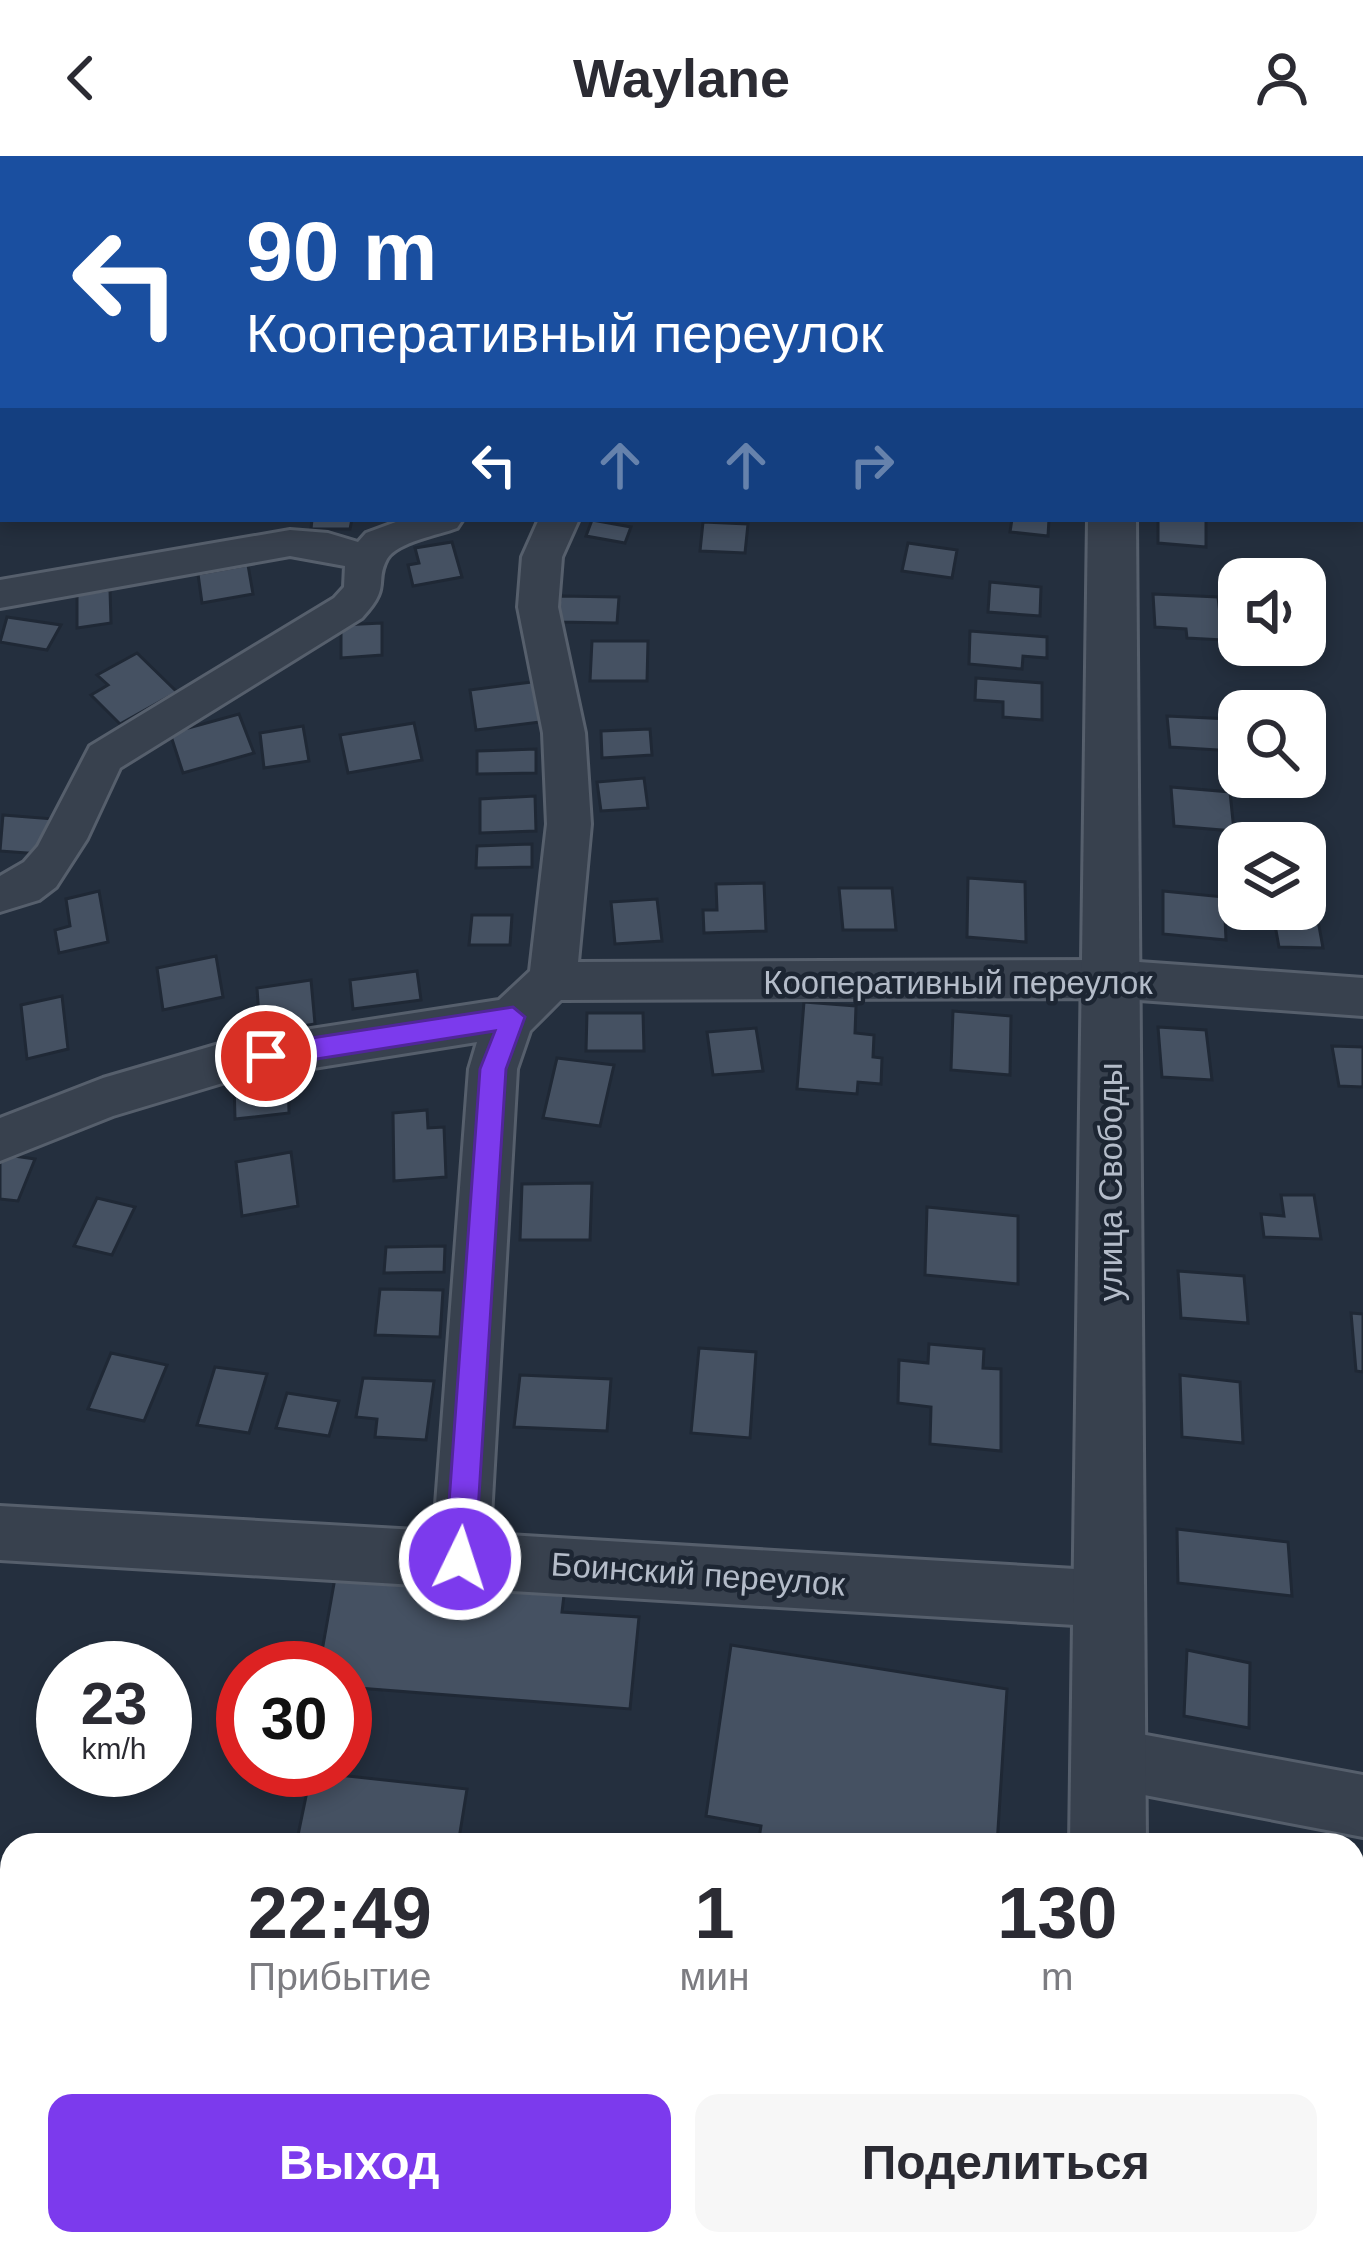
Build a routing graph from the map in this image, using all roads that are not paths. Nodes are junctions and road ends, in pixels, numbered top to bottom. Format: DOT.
graph roads {
  1 [pos="435,522"];
  2 [pos="559,522"];
  3 [pos="1112,522"];
  4 [pos="295,531"];
  5 [pos="365,560"];
  6 [pos="0,594"];
  7 [pos="0,894"];
  8 [pos="1111,979"];
  9 [pos="553,981"];
  10 [pos="1363,997"];
  11 [pos="513,1017"];
  12 [pos="0,1140"];
  13 [pos="0,1533"];
  14 [pos="460,1559"];
  15 [pos="1109,1599"];
  16 [pos="1108,1758"];
  17 [pos="1363,1806"];
  18 [pos="1108,1833"];
  1 -- 5 [label="street"];
  2 -- 9 [label="street"];
  3 -- 8 [label="street, улица Свободы"];
  4 -- 5 [label="street"];
  4 -- 6 [label="street"];
  5 -- 7 [label="street"];
  8 -- 9 [label="street, Кооперативный переулок"];
  8 -- 10 [label="street, Кооперативный переулок"];
  8 -- 15 [label="street, улица Свободы"];
  9 -- 11 [label="street"];
  11 -- 12 [label="street"];
  11 -- 14 [label="street"];
  13 -- 14 [label="street, Боинский переулок"];
  14 -- 15 [label="street, Боинский переулок"];
  15 -- 16 [label="street, улица Свободы"];
  16 -- 17 [label="street"];
  16 -- 18 [label="street, улица Свободы"];
}
